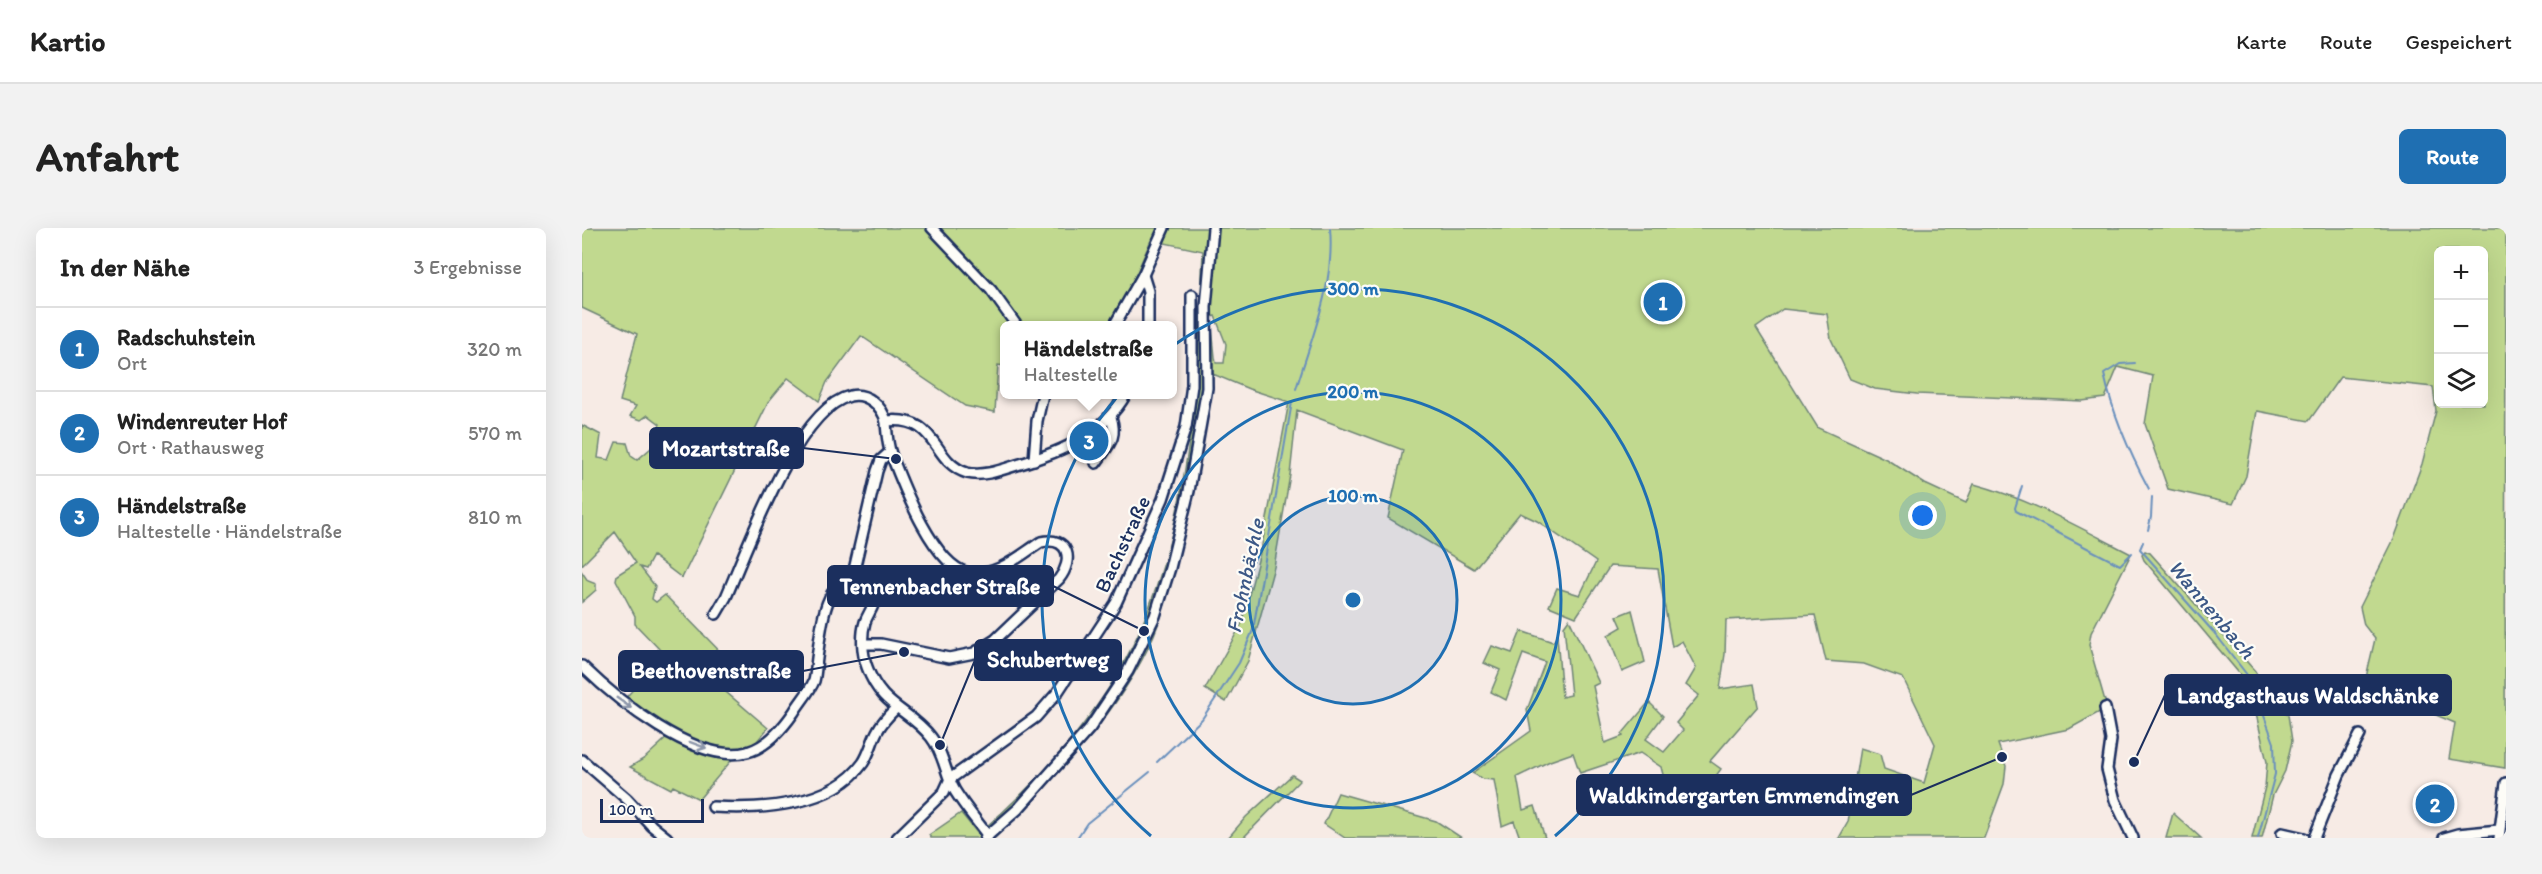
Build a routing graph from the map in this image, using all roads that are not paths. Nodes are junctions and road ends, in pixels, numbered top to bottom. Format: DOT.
graph roads {
  1 [pos="932,228"];
  2 [pos="1164,228"];
  3 [pos="1213,228"];
  4 [pos="1143,274"];
  5 [pos="1192,295"];
  6 [pos="1013,321"];
  7 [pos="1117,321"];
  8 [pos="1148,321"];
  9 [pos="1042,399"];
  10 [pos="1123,399"];
  11 [pos="1111,417"];
  12 [pos="886,421"];
  13 [pos="890,452"];
  14 [pos="1034,460"];
  15 [pos="1096,463"];
  16 [pos="854,570"];
  17 [pos="716,614"];
  18 [pos="863,644"];
  19 [pos="582,666"];
  20 [pos="896,708"];
  21 [pos="2105,708"];
  22 [pos="2360,735"];
  23 [pos="582,760"];
  24 [pos="950,779"];
  25 [pos="2506,783"];
  26 [pos="713,807"];
  27 [pos="2282,833"];
  28 [pos="2499,834"];
  29 [pos="986,837"];
  30 [pos="667,838"];
  31 [pos="897,838"];
  32 [pos="2133,838"];
  33 [pos="2304,838"];
  34 [pos="2314,838"];
  35 [pos="2444,838"];
  1 -- 6 [label="street"];
  2 -- 4 [label="street"];
  3 -- 29 [label="street"];
  4 -- 7 [label="street"];
  4 -- 8 [label="street"];
  5 -- 24 [label="street, Bachstraße"];
  9 -- 14 [label="street"];
  10 -- 11 [label="street"];
  11 -- 14 [label="street"];
  11 -- 15 [label="street"];
  12 -- 13 [label="street"];
  12 -- 14 [label="street"];
  12 -- 17 [label="street"];
  13 -- 16 [label="street"];
  13 -- 18 [label="street"];
  16 -- 18 [label="street"];
  19 -- 16 [label="street, one-way"];
  18 -- 20 [label="street"];
  20 -- 24 [label="street"];
  20 -- 26 [label="street"];
  21 -- 32 [label="street"];
  22 -- 34 [label="street"];
  23 -- 30 [label="street"];
  24 -- 29 [label="street"];
  24 -- 31 [label="street, Bachstraße"];
  25 -- 28 [label="street"];
  27 -- 33 [label="street"];
  28 -- 35 [label="street"];
}
